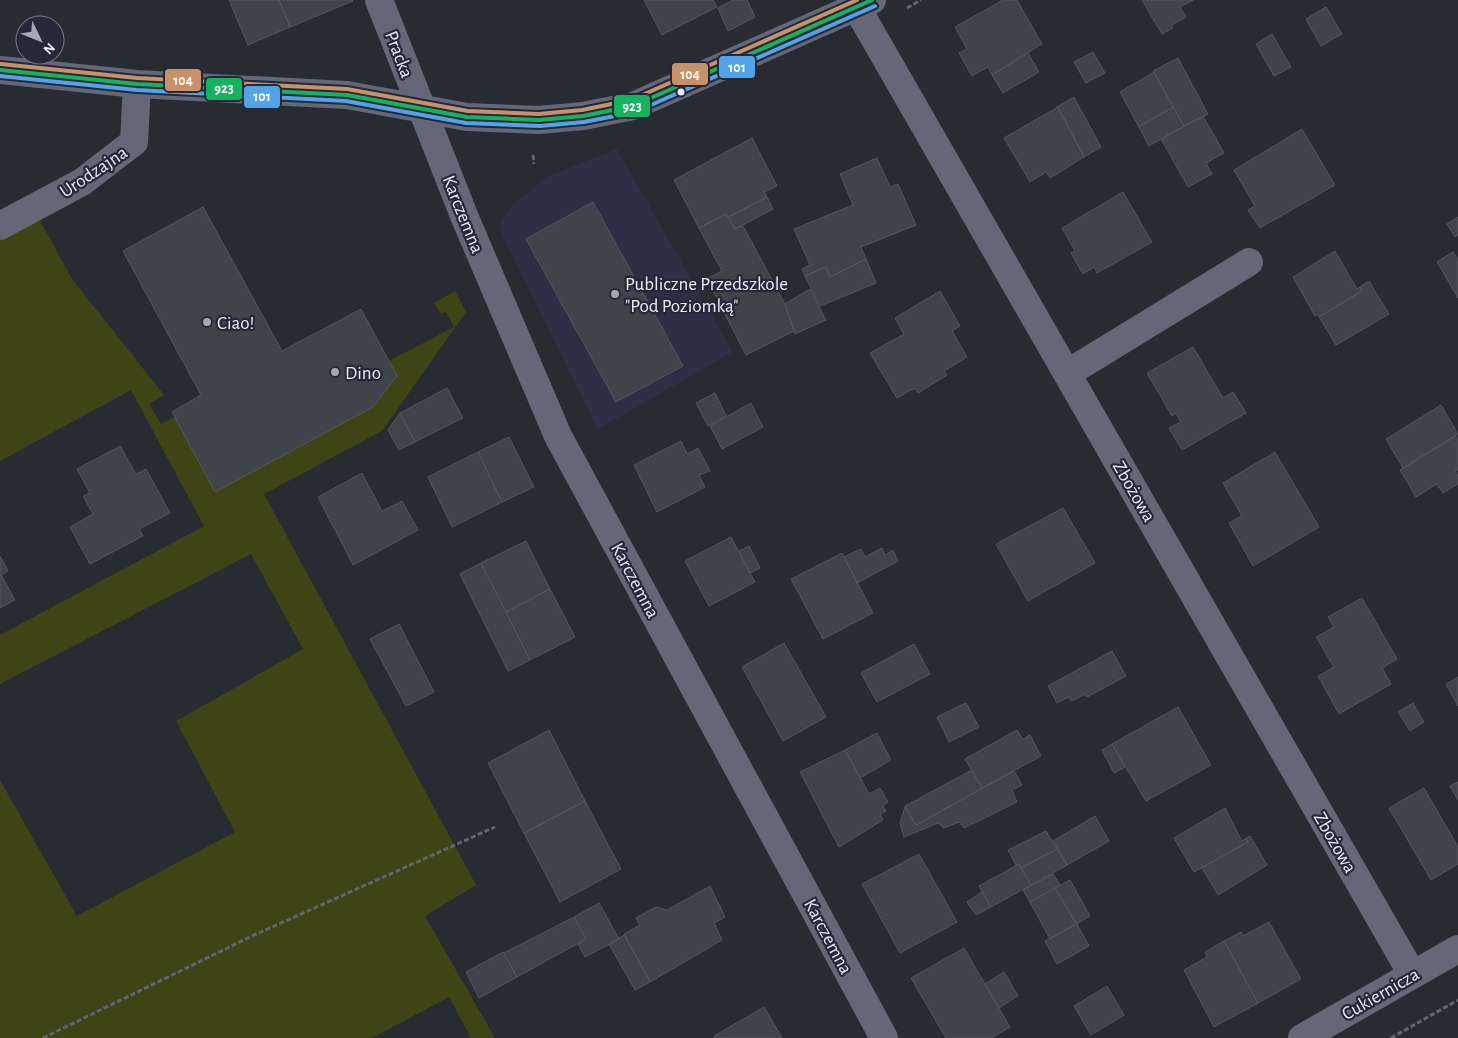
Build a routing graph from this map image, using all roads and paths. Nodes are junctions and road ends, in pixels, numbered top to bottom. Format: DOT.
graph roads {
  1 [pos="379,0"];
  2 [pos="864,4"];
  3 [pos="0,70"];
  4 [pos="137,84"];
  5 [pos="420,107"];
  6 [pos="0,226"];
  7 [pos="1250,262"];
  8 [pos="1068,373"];
  9 [pos="495,827"];
  10 [pos="1458,949"];
  11 [pos="1412,974"];
  12 [pos="1458,1000"];
  13 [pos="43,1038"];
  14 [pos="884,1038"];
  15 [pos="1302,1038"];
  16 [pos="1391,1038"];
  1 -- 5 [label="street, Pracka"];
  2 -- 5 [label="street"];
  2 -- 8 [label="street, Zbożowa"];
  3 -- 4 [label="street"];
  4 -- 5 [label="street"];
  4 -- 6 [label="street, Urodzajna"];
  5 -- 14 [label="street, Karczemna"];
  7 -- 8 [label="street"];
  8 -- 11 [label="street, Zbożowa"];
  9 -- 13 [label="path"];
  10 -- 11 [label="street, Cukiernicza"];
  11 -- 15 [label="street, Cukiernicza"];
  12 -- 16 [label="path"];
}
